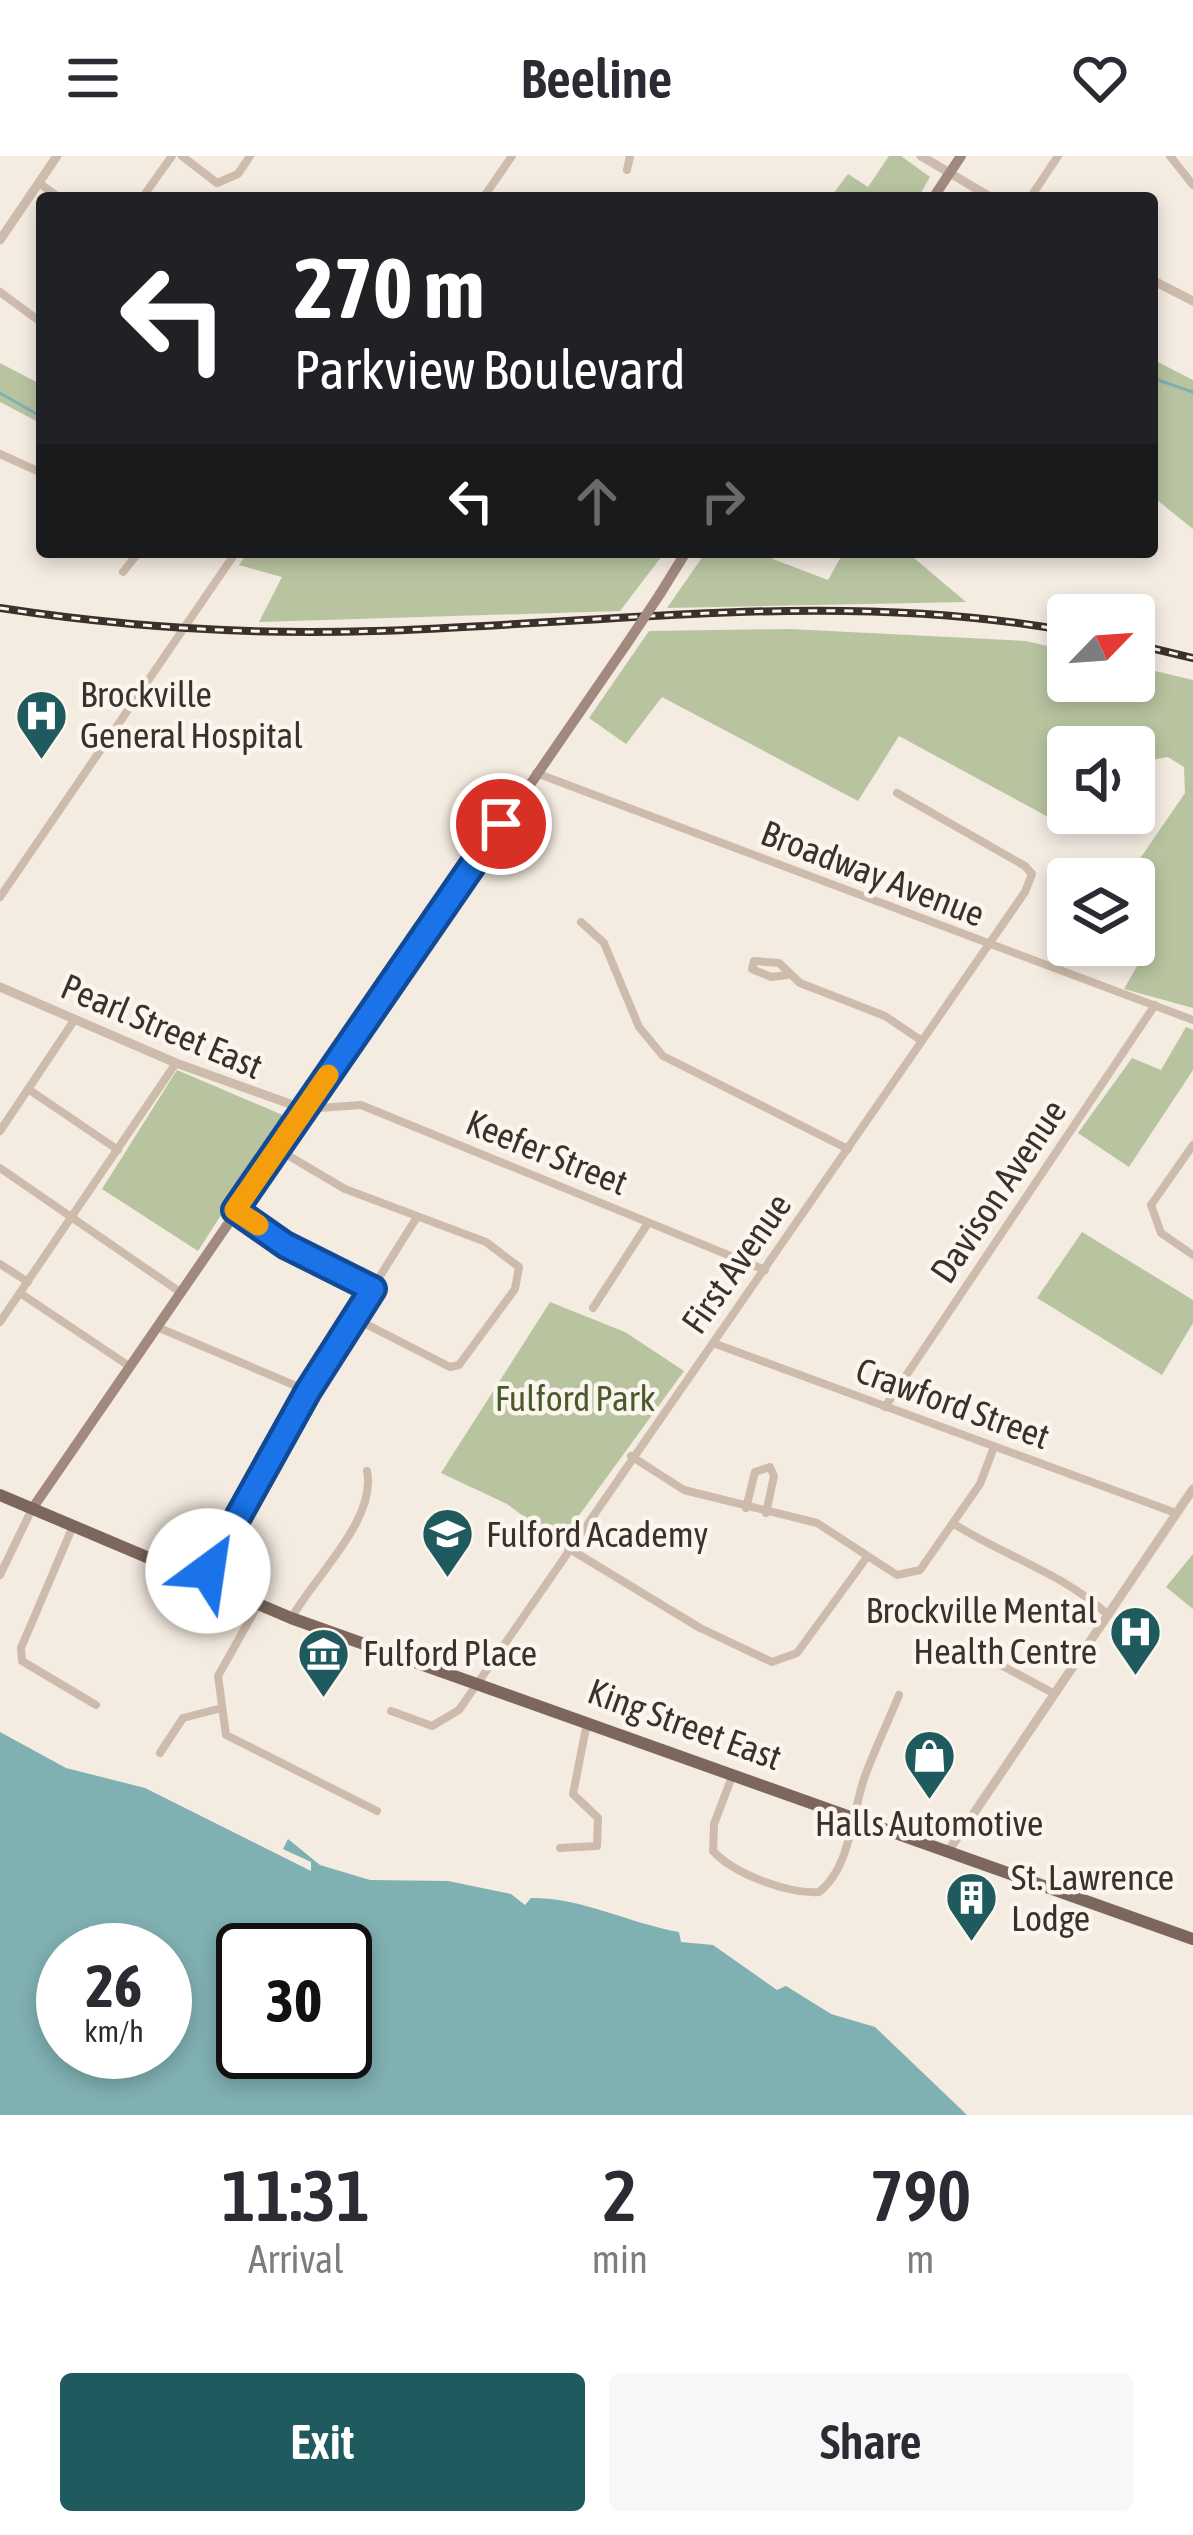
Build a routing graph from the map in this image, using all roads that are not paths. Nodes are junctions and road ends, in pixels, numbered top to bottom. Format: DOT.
graph roads {
  1 [pos="57,156"];
  2 [pos="172,156"];
  3 [pos="182,156"];
  4 [pos="250,156"];
  5 [pos="512,156"];
  6 [pos="631,156"];
  7 [pos="921,156"];
  8 [pos="961,156"];
  9 [pos="1058,156"];
  10 [pos="1170,156"];
  11 [pos="627,170"];
  12 [pos="948,175"];
  13 [pos="39,183"];
  14 [pos="1193,185"];
  15 [pos="52,192"];
  16 [pos="146,192"];
  17 [pos="487,192"];
  18 [pos="937,192"];
  19 [pos="981,192"];
  20 [pos="1034,192"];
  21 [pos="0,240"];
  22 [pos="1158,283"];
  23 [pos="0,292"];
  24 [pos="1193,301"];
  25 [pos="36,319"];
  26 [pos="0,454"];
  27 [pos="36,469"];
  28 [pos="134,558"];
  29 [pos="229,558"];
  30 [pos="682,558"];
  31 [pos="123,572"];
  32 [pos="535,773"];
  33 [pos="897,793"];
  34 [pos="0,897"];
  35 [pos="581,922"];
  36 [pos="989,946"];
  37 [pos="787,975"];
  38 [pos="0,987"];
  39 [pos="1155,1005"];
  40 [pos="75,1019"];
  41 [pos="1193,1020"];
  42 [pos="922,1041"];
  43 [pos="176,1063"];
  44 [pos="28,1089"];
  45 [pos="304,1109"];
  46 [pos="0,1131"];
  47 [pos="1193,1145"];
  48 [pos="278,1149"];
  49 [pos="118,1150"];
  50 [pos="848,1150"];
  51 [pos="0,1168"];
  52 [pos="235,1210"];
  53 [pos="417,1216"];
  54 [pos="70,1217"];
  55 [pos="648,1223"];
  56 [pos="1193,1255"];
  57 [pos="0,1264"];
  58 [pos="765,1270"];
  59 [pos="28,1282"];
  60 [pos="373,1289"];
  61 [pos="180,1292"];
  62 [pos="20,1293"];
  63 [pos="593,1308"];
  64 [pos="354,1318"];
  65 [pos="0,1322"];
  66 [pos="156,1327"];
  67 [pos="712,1343"];
  68 [pos="129,1366"];
  69 [pos="308,1391"];
  70 [pos="885,1407"];
  71 [pos="994,1447"];
  72 [pos="631,1456"];
  73 [pos="367,1471"];
  74 [pos="1193,1489"];
  75 [pos="0,1496"];
  76 [pos="746,1508"];
  77 [pos="32,1509"];
  78 [pos="766,1513"];
  79 [pos="1176,1513"];
  80 [pos="954,1524"];
  81 [pos="73,1526"];
  82 [pos="568,1548"];
  83 [pos="867,1557"];
  84 [pos="0,1575"];
  85 [pos="202,1582"];
  86 [pos="258,1605"];
  87 [pos="1108,1615"];
  88 [pos="291,1618"];
  89 [pos="999,1664"];
  90 [pos="477,1681"];
  91 [pos="1053,1693"];
  92 [pos="898,1695"];
  93 [pos="96,1705"];
  94 [pos="218,1709"];
  95 [pos="391,1711"];
  96 [pos="588,1720"];
  97 [pos="160,1753"];
  98 [pos="734,1773"];
  99 [pos="377,1811"];
  100 [pos="854,1816"];
  101 [pos="560,1848"];
  102 [pos="949,1850"];
  103 [pos="1193,1939"];
  1 -- 13 [label="street"];
  2 -- 16 [label="street"];
  3 -- 4 [label="street"];
  5 -- 17 [label="street"];
  6 -- 11 [label="street"];
  7 -- 12 [label="street"];
  8 -- 12 [label="main road"];
  9 -- 20 [label="street"];
  10 -- 14 [label="street"];
  12 -- 18 [label="main road"];
  12 -- 19 [label="street"];
  13 -- 15 [label="street"];
  13 -- 21 [label="street"];
  22 -- 24 [label="street"];
  23 -- 25 [label="street"];
  26 -- 27 [label="street"];
  28 -- 31 [label="street"];
  29 -- 34 [label="street"];
  30 -- 32 [label="main road, bridge"];
  32 -- 36 [label="street, Broadway Avenue"];
  32 -- 45 [label="main road"];
  33 -- 36 [label="street, First Avenue"];
  35 -- 50 [label="street"];
  36 -- 39 [label="street, Broadway Avenue"];
  36 -- 42 [label="street, First Avenue"];
  37 -- 42 [label="street"];
  38 -- 40 [label="street, Pearl Street East"];
  39 -- 41 [label="street, Broadway Avenue"];
  39 -- 70 [label="street, Davison Avenue"];
  40 -- 43 [label="street, Pearl Street East"];
  40 -- 44 [label="street"];
  42 -- 50 [label="street, First Avenue"];
  43 -- 45 [label="street, Pearl Street East"];
  43 -- 49 [label="street"];
  44 -- 46 [label="street"];
  44 -- 49 [label="street"];
  45 -- 48 [label="main road"];
  45 -- 55 [label="street, Keefer Street"];
  47 -- 56 [label="street"];
  48 -- 52 [label="main road"];
  48 -- 53 [label="street"];
  49 -- 54 [label="street"];
  50 -- 58 [label="street, First Avenue"];
  51 -- 54 [label="street"];
  52 -- 60 [label="street"];
  52 -- 61 [label="main road"];
  53 -- 60 [label="street"];
  53 -- 64 [label="street"];
  54 -- 59 [label="street"];
  54 -- 61 [label="street"];
  55 -- 58 [label="street, Keefer Street"];
  55 -- 63 [label="street"];
  57 -- 59 [label="street"];
  58 -- 67 [label="street, First Avenue"];
  59 -- 62 [label="street"];
  60 -- 64 [label="street"];
  61 -- 66 [label="main road"];
  62 -- 65 [label="street"];
  62 -- 68 [label="street"];
  64 -- 69 [label="street"];
  66 -- 68 [label="main road"];
  66 -- 69 [label="street"];
  67 -- 70 [label="street, Crawford Street"];
  67 -- 72 [label="street, First Avenue"];
  68 -- 77 [label="main road"];
  69 -- 85 [label="street"];
  70 -- 71 [label="street, Crawford Street"];
  71 -- 79 [label="street, Crawford Street"];
  71 -- 80 [label="street"];
  72 -- 76 [label="street"];
  72 -- 82 [label="street, First Avenue"];
  73 -- 88 [label="street"];
  74 -- 79 [label="street"];
  75 -- 77 [label="main road, King Street East"];
  76 -- 78 [label="street"];
  76 -- 78 [label="street"];
  77 -- 81 [label="main road, King Street East"];
  77 -- 84 [label="street"];
  78 -- 83 [label="street"];
  79 -- 87 [label="street"];
  80 -- 83 [label="street"];
  80 -- 87 [label="street"];
  81 -- 85 [label="main road, King Street East"];
  81 -- 93 [label="street"];
  82 -- 83 [label="street"];
  82 -- 90 [label="street, First Avenue"];
  85 -- 86 [label="main road, King Street East"];
  86 -- 88 [label="main road, King Street East"];
  86 -- 94 [label="street"];
  87 -- 91 [label="street"];
  88 -- 90 [label="main road, King Street East"];
  89 -- 91 [label="street"];
  90 -- 95 [label="street, First Avenue"];
  90 -- 96 [label="main road, King Street East"];
  91 -- 102 [label="street"];
  92 -- 100 [label="street"];
  94 -- 97 [label="street"];
  94 -- 99 [label="street"];
  96 -- 98 [label="main road, King Street East"];
  96 -- 101 [label="street"];
  98 -- 100 [label="main road, King Street East"];
  98 -- 100 [label="street"];
  100 -- 102 [label="main road, King Street East"];
  102 -- 103 [label="main road, King Street East"];
}
